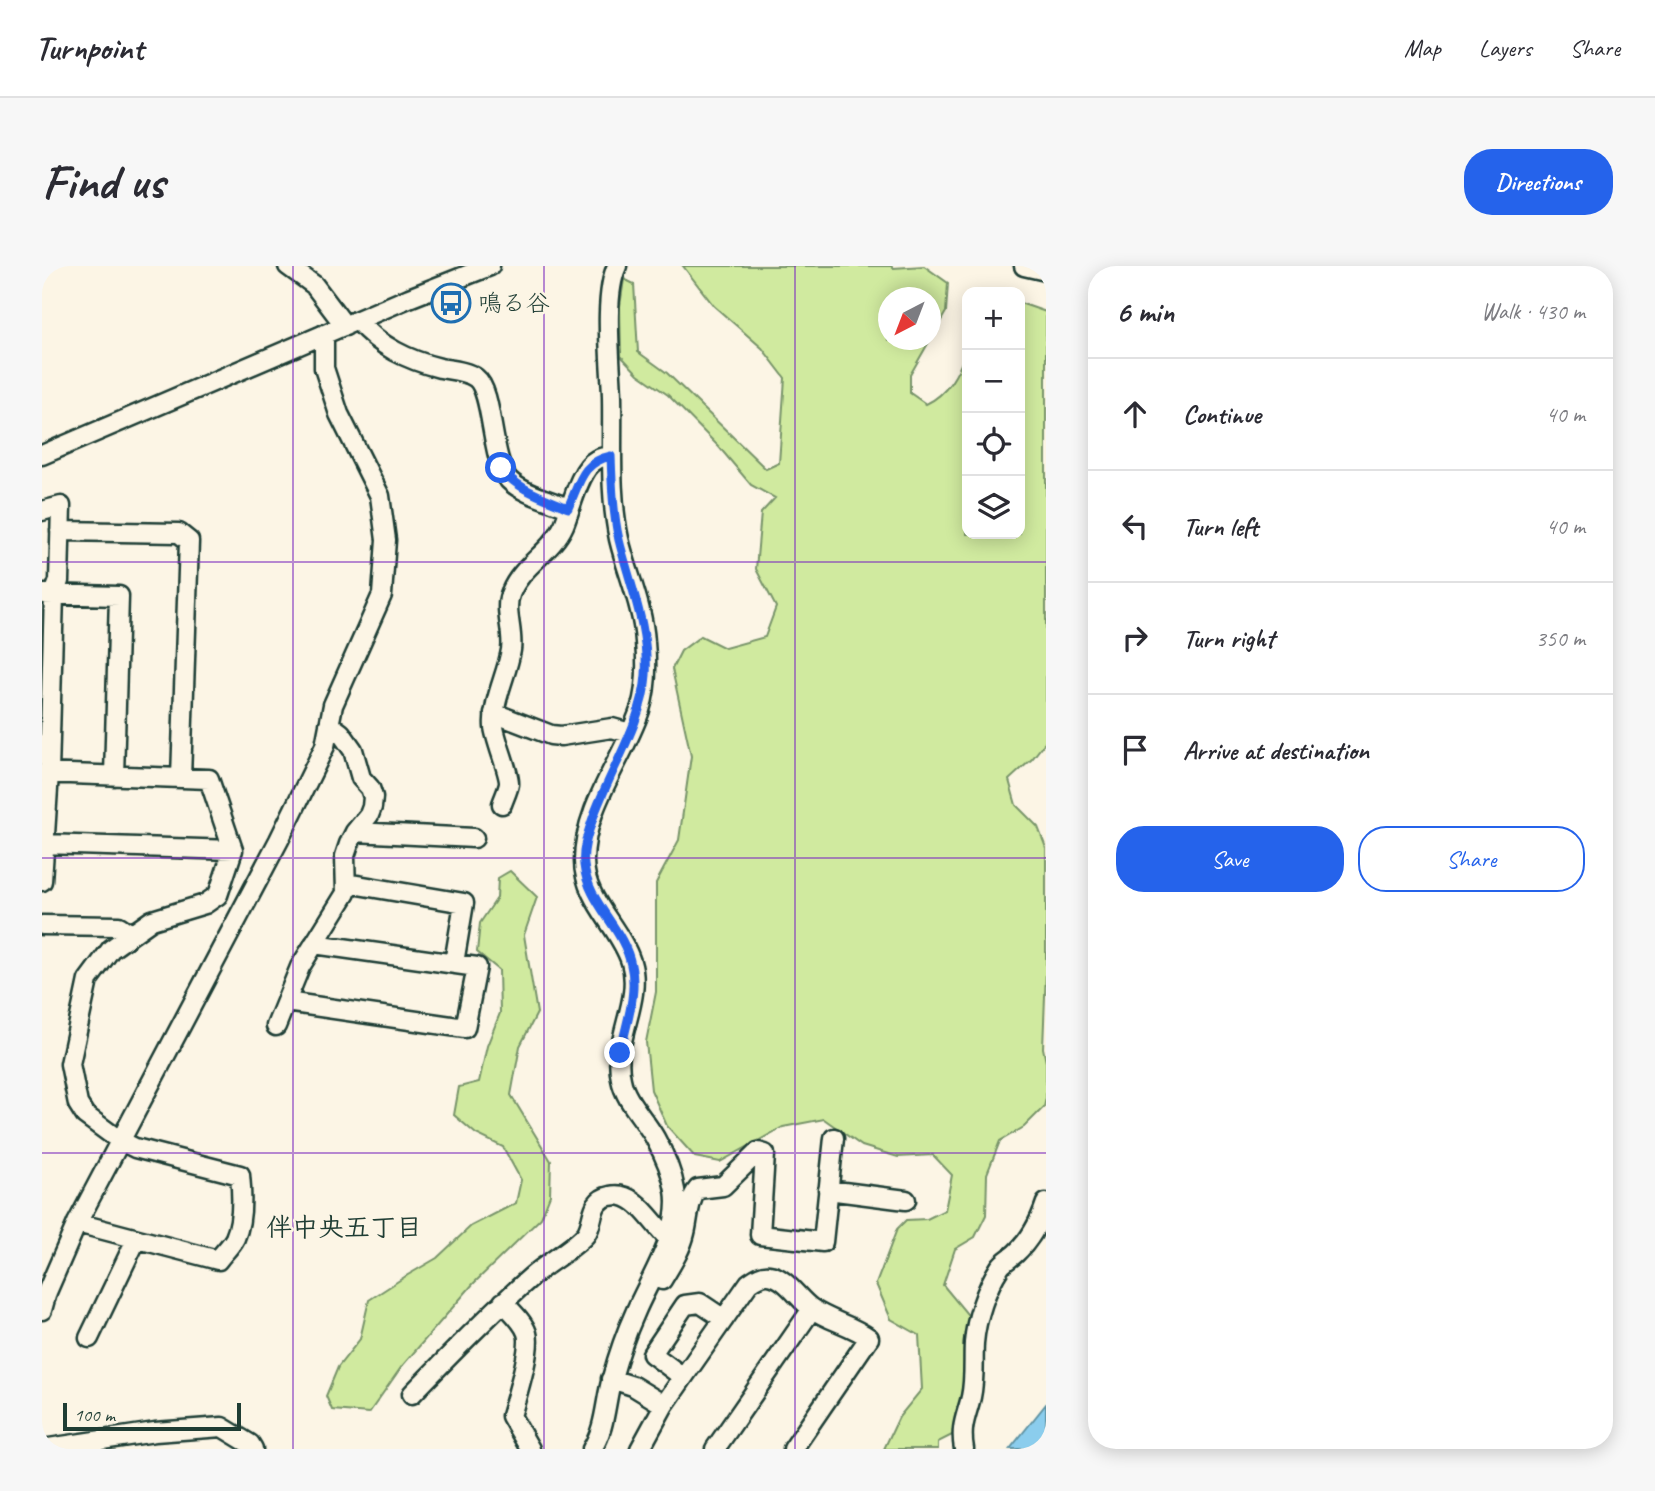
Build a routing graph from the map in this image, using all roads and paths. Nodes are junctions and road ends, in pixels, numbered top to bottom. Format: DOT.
graph roads {
  1 [pos="288,266"];
  2 [pos="490,266"];
  3 [pos="617,266"];
  4 [pos="1024,266"];
  5 [pos="1046,271"];
  6 [pos="351,323"];
  7 [pos="324,334"];
  8 [pos="42,455"];
  9 [pos="611,456"];
  10 [pos="568,508"];
  11 [pos="42,511"];
  12 [pos="60,531"];
  13 [pos="48,594"];
  14 [pos="494,713"];
  15 [pos="329,724"];
  16 [pos="629,733"];
  17 [pos="45,773"];
  18 [pos="114,776"];
  19 [pos="181,778"];
  20 [pos="502,804"];
  21 [pos="355,832"];
  22 [pos="474,838"];
  23 [pos="44,844"];
  24 [pos="233,850"];
  25 [pos="42,881"];
  26 [pos="346,883"];
  27 [pos="42,925"];
  28 [pos="131,934"];
  29 [pos="314,944"];
  30 [pos="454,963"];
  31 [pos="286,1002"];
  32 [pos="276,1026"];
  33 [pos="834,1138"];
  34 [pos="119,1140"];
  35 [pos="828,1190"];
  36 [pos="906,1200"];
  37 [pos="1046,1203"];
  38 [pos="77,1223"];
  39 [pos="668,1238"];
  40 [pos="136,1240"];
  41 [pos="647,1289"];
  42 [pos="503,1302"];
  43 [pos="812,1309"];
  44 [pos="42,1310"];
  45 [pos="724,1319"];
  46 [pos="89,1338"];
  47 [pos="683,1377"];
  48 [pos="611,1379"];
  49 [pos="412,1394"];
  50 [pos="664,1405"];
  51 [pos="157,1441"];
  52 [pos="42,1449"];
  53 [pos="253,1449"];
  54 [pos="530,1449"];
  55 [pos="592,1449"];
  56 [pos="640,1449"];
  57 [pos="715,1449"];
  58 [pos="793,1449"];
  59 [pos="964,1449"];
  1 -- 6 [label="street"];
  2 -- 6 [label="street"];
  3 -- 9 [label="street"];
  4 -- 5 [label="street"];
  6 -- 7 [label="street"];
  6 -- 10 [label="street"];
  7 -- 8 [label="street"];
  7 -- 15 [label="street"];
  9 -- 10 [label="street"];
  9 -- 16 [label="street"];
  10 -- 14 [label="street"];
  11 -- 12 [label="street"];
  12 -- 13 [label="street"];
  12 -- 19 [label="street"];
  13 -- 17 [label="street"];
  13 -- 18 [label="street"];
  14 -- 16 [label="street"];
  14 -- 20 [label="street"];
  15 -- 21 [label="street"];
  15 -- 34 [label="street"];
  16 -- 39 [label="street"];
  17 -- 18 [label="street"];
  17 -- 23 [label="street"];
  18 -- 19 [label="street"];
  19 -- 24 [label="street"];
  21 -- 22 [label="street"];
  21 -- 26 [label="street"];
  23 -- 24 [label="street"];
  23 -- 25 [label="street"];
  24 -- 28 [label="street"];
  26 -- 29 [label="street"];
  26 -- 30 [label="street"];
  27 -- 28 [label="street"];
  28 -- 34 [label="street"];
  29 -- 30 [label="street"];
  29 -- 31 [label="street"];
  30 -- 31 [label="street"];
  31 -- 32 [label="street"];
  33 -- 35 [label="street"];
  34 -- 38 [label="street"];
  34 -- 40 [label="street"];
  35 -- 36 [label="street"];
  35 -- 41 [label="street"];
  37 -- 59 [label="street"];
  38 -- 40 [label="street"];
  38 -- 44 [label="street"];
  39 -- 41 [label="street"];
  39 -- 42 [label="street"];
  40 -- 46 [label="street"];
  41 -- 48 [label="street"];
  42 -- 49 [label="street"];
  42 -- 54 [label="street"];
  43 -- 45 [label="street"];
  43 -- 57 [label="street"];
  43 -- 58 [label="street"];
  45 -- 47 [label="street"];
  45 -- 47 [label="street"];
  47 -- 50 [label="street"];
  48 -- 50 [label="street"];
  48 -- 55 [label="street"];
  50 -- 56 [label="street"];
  51 -- 52 [label="street"];
  51 -- 53 [label="street"];
}
